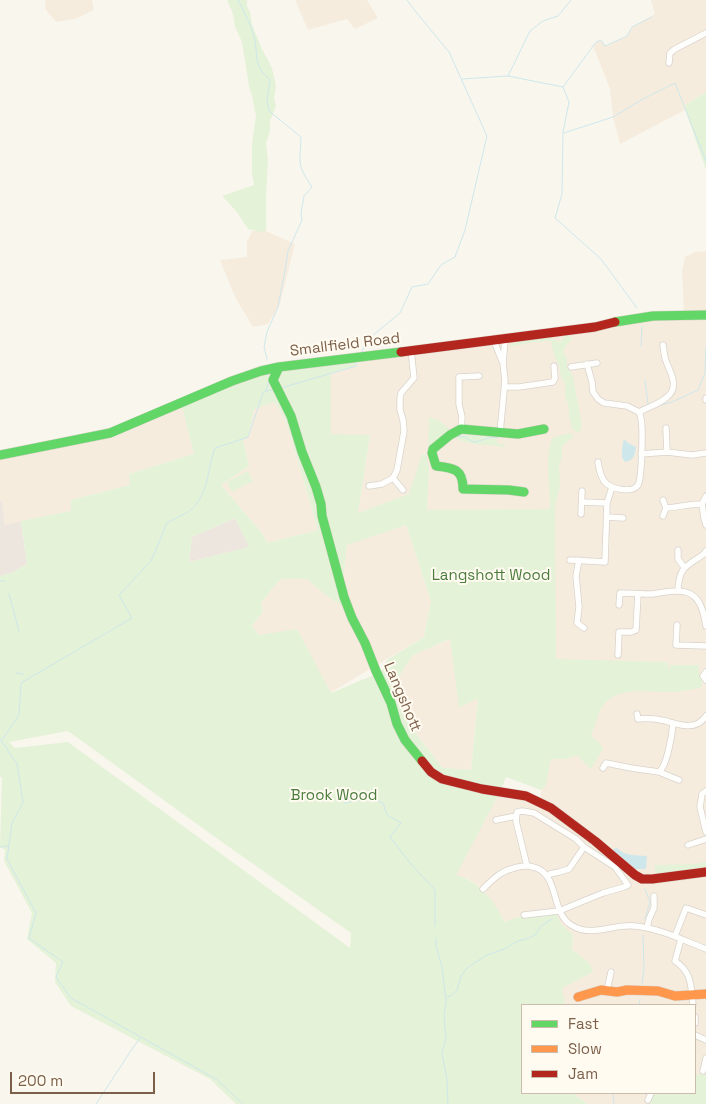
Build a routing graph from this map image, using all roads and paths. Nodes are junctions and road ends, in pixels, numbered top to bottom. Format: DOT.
graph roads {
  1 [pos="706,33"];
  2 [pos="669,63"];
  3 [pos="706,315"];
  4 [pos="505,339"];
  5 [pos="494,341"];
  6 [pos="663,345"];
  7 [pos="411,350"];
  8 [pos="503,363"];
  9 [pos="597,363"];
  10 [pos="586,364"];
  11 [pos="279,366"];
  12 [pos="554,366"];
  13 [pos="571,367"];
  14 [pos="479,376"];
  15 [pos="505,387"];
  16 [pos="639,412"];
  17 [pos="544,428"];
  18 [pos="666,428"];
  19 [pos="461,430"];
  20 [pos="500,433"];
  21 [pos="667,452"];
  22 [pos="706,453"];
  23 [pos="0,454"];
  24 [pos="641,454"];
  25 [pos="598,462"];
  26 [pos="393,478"];
  27 [pos="369,486"];
  28 [pos="612,487"];
  29 [pos="403,490"];
  30 [pos="582,491"];
  31 [pos="524,492"];
  32 [pos="706,496"];
  33 [pos="663,500"];
  34 [pos="582,502"];
  35 [pos="607,503"];
  36 [pos="702,504"];
  37 [pos="666,508"];
  38 [pos="581,514"];
  39 [pos="663,516"];
  40 [pos="607,517"];
  41 [pos="623,518"];
  42 [pos="705,518"];
  43 [pos="706,525"];
  44 [pos="678,550"];
  45 [pos="706,551"];
  46 [pos="570,560"];
  47 [pos="579,560"];
  48 [pos="684,567"];
  49 [pos="678,591"];
  50 [pos="638,594"];
  51 [pos="619,605"];
  52 [pos="706,618"];
  53 [pos="577,623"];
  54 [pos="677,625"];
  55 [pos="570,626"];
  56 [pos="706,626"];
  57 [pos="584,628"];
  58 [pos="706,646"];
  59 [pos="610,653"];
  60 [pos="706,672"];
  61 [pos="706,680"];
  62 [pos="706,717"];
  63 [pos="638,719"];
  64 [pos="673,724"];
  65 [pos="607,755"];
  66 [pos="661,771"];
  67 [pos="679,780"];
  68 [pos="706,791"];
  69 [pos="516,816"];
  70 [pos="496,820"];
  71 [pos="706,832"];
  72 [pos="706,839"];
  73 [pos="688,845"];
  74 [pos="584,846"];
  75 [pos="527,866"];
  76 [pos="706,872"];
  77 [pos="548,877"];
  78 [pos="483,889"];
  79 [pos="654,896"];
  80 [pos="560,911"];
  81 [pos="706,915"];
  82 [pos="524,916"];
  83 [pos="647,928"];
  84 [pos="678,938"];
  85 [pos="706,949"];
  86 [pos="611,972"];
  87 [pos="607,990"];
  88 [pos="706,994"];
  89 [pos="578,997"];
  90 [pos="693,1001"];
  91 [pos="706,1058"];
  92 [pos="705,1071"];
  93 [pos="651,1094"];
  94 [pos="648,1100"];
  1 -- 2 [label="street"];
  3 -- 4 [label="street, Smallfield Road"];
  4 -- 5 [label="street, Smallfield Road"];
  4 -- 8 [label="street"];
  5 -- 7 [label="street, Smallfield Road"];
  5 -- 8 [label="street"];
  6 -- 16 [label="street"];
  7 -- 11 [label="street, Smallfield Road"];
  7 -- 26 [label="street"];
  8 -- 15 [label="street"];
  9 -- 10 [label="street"];
  10 -- 13 [label="street"];
  10 -- 16 [label="street"];
  11 -- 23 [label="street, Smallfield Road"];
  11 -- 76 [label="street, Langshott"];
  12 -- 15 [label="street"];
  14 -- 19 [label="street"];
  15 -- 20 [label="street"];
  16 -- 24 [label="street"];
  17 -- 20 [label="street"];
  18 -- 21 [label="street"];
  19 -- 20 [label="street"];
  19 -- 31 [label="street"];
  21 -- 22 [label="street"];
  21 -- 24 [label="street"];
  24 -- 28 [label="street"];
  25 -- 28 [label="street"];
  26 -- 27 [label="street"];
  26 -- 29 [label="street"];
  28 -- 35 [label="street"];
  30 -- 34 [label="street"];
  32 -- 36 [label="street"];
  33 -- 37 [label="street"];
  34 -- 35 [label="street"];
  34 -- 38 [label="street"];
  35 -- 40 [label="street"];
  36 -- 37 [label="street"];
  36 -- 42 [label="street"];
  37 -- 39 [label="street"];
  40 -- 41 [label="street"];
  40 -- 47 [label="street"];
  42 -- 43 [label="street"];
  44 -- 48 [label="street"];
  45 -- 48 [label="street"];
  46 -- 47 [label="street"];
  47 -- 53 [label="street"];
  48 -- 49 [label="street"];
  49 -- 50 [label="street"];
  49 -- 52 [label="street"];
  50 -- 51 [label="street"];
  50 -- 59 [label="street"];
  52 -- 56 [label="street"];
  53 -- 55 [label="street"];
  53 -- 57 [label="street"];
  54 -- 58 [label="street"];
  60 -- 61 [label="street"];
  62 -- 64 [label="street"];
  63 -- 64 [label="street"];
  64 -- 66 [label="street"];
  65 -- 66 [label="street"];
  66 -- 67 [label="street"];
  68 -- 71 [label="street"];
  69 -- 70 [label="street"];
  69 -- 74 [label="street"];
  69 -- 75 [label="street"];
  72 -- 73 [label="street"];
  74 -- 77 [label="street"];
  74 -- 80 [label="street"];
  75 -- 77 [label="street"];
  75 -- 78 [label="street"];
  77 -- 80 [label="street"];
  79 -- 83 [label="street"];
  80 -- 82 [label="street"];
  80 -- 83 [label="street"];
  81 -- 84 [label="street"];
  83 -- 84 [label="street"];
  84 -- 85 [label="street"];
  84 -- 90 [label="street"];
  86 -- 87 [label="street"];
  87 -- 89 [label="street"];
  87 -- 90 [label="street"];
  88 -- 90 [label="street"];
  91 -- 92 [label="street"];
  93 -- 94 [label="street"];
}
